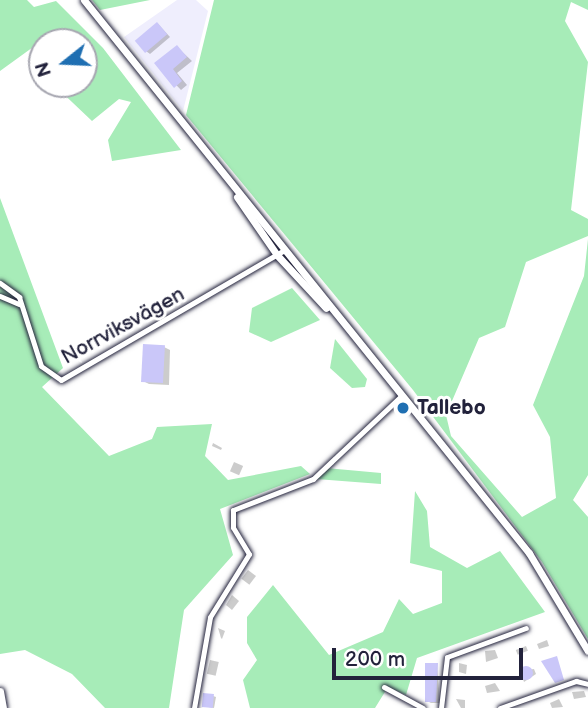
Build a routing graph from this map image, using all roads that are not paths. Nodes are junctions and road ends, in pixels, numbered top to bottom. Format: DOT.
graph roads {
  1 [pos="83,0"];
  2 [pos="209,156"];
  3 [pos="250,205"];
  4 [pos="281,252"];
  5 [pos="0,283"];
  6 [pos="313,286"];
  7 [pos="0,296"];
  8 [pos="20,306"];
  9 [pos="360,343"];
  10 [pos="402,395"];
  11 [pos="526,628"];
  12 [pos="588,651"];
  13 [pos="588,684"];
  14 [pos="384,687"];
  15 [pos="0,691"];
  16 [pos="518,705"];
  17 [pos="3,708"];
  18 [pos="194,708"];
  19 [pos="423,708"];
  20 [pos="442,708"];
  21 [pos="500,708"];
  1 -- 2 [label="street"];
  2 -- 3 [label="street"];
  2 -- 4 [label="street"];
  3 -- 4 [label="street"];
  3 -- 6 [label="street"];
  4 -- 6 [label="street"];
  4 -- 8 [label="street, Norrviksvägen"];
  4 -- 9 [label="street"];
  5 -- 8 [label="street, Norrviksvägen"];
  6 -- 9 [label="street"];
  7 -- 8 [label="street"];
  9 -- 10 [label="street"];
  10 -- 12 [label="street"];
  10 -- 18 [label="street"];
  11 -- 20 [label="street"];
  13 -- 16 [label="street"];
  14 -- 19 [label="street"];
  15 -- 17 [label="street"];
  16 -- 21 [label="street"];
}
